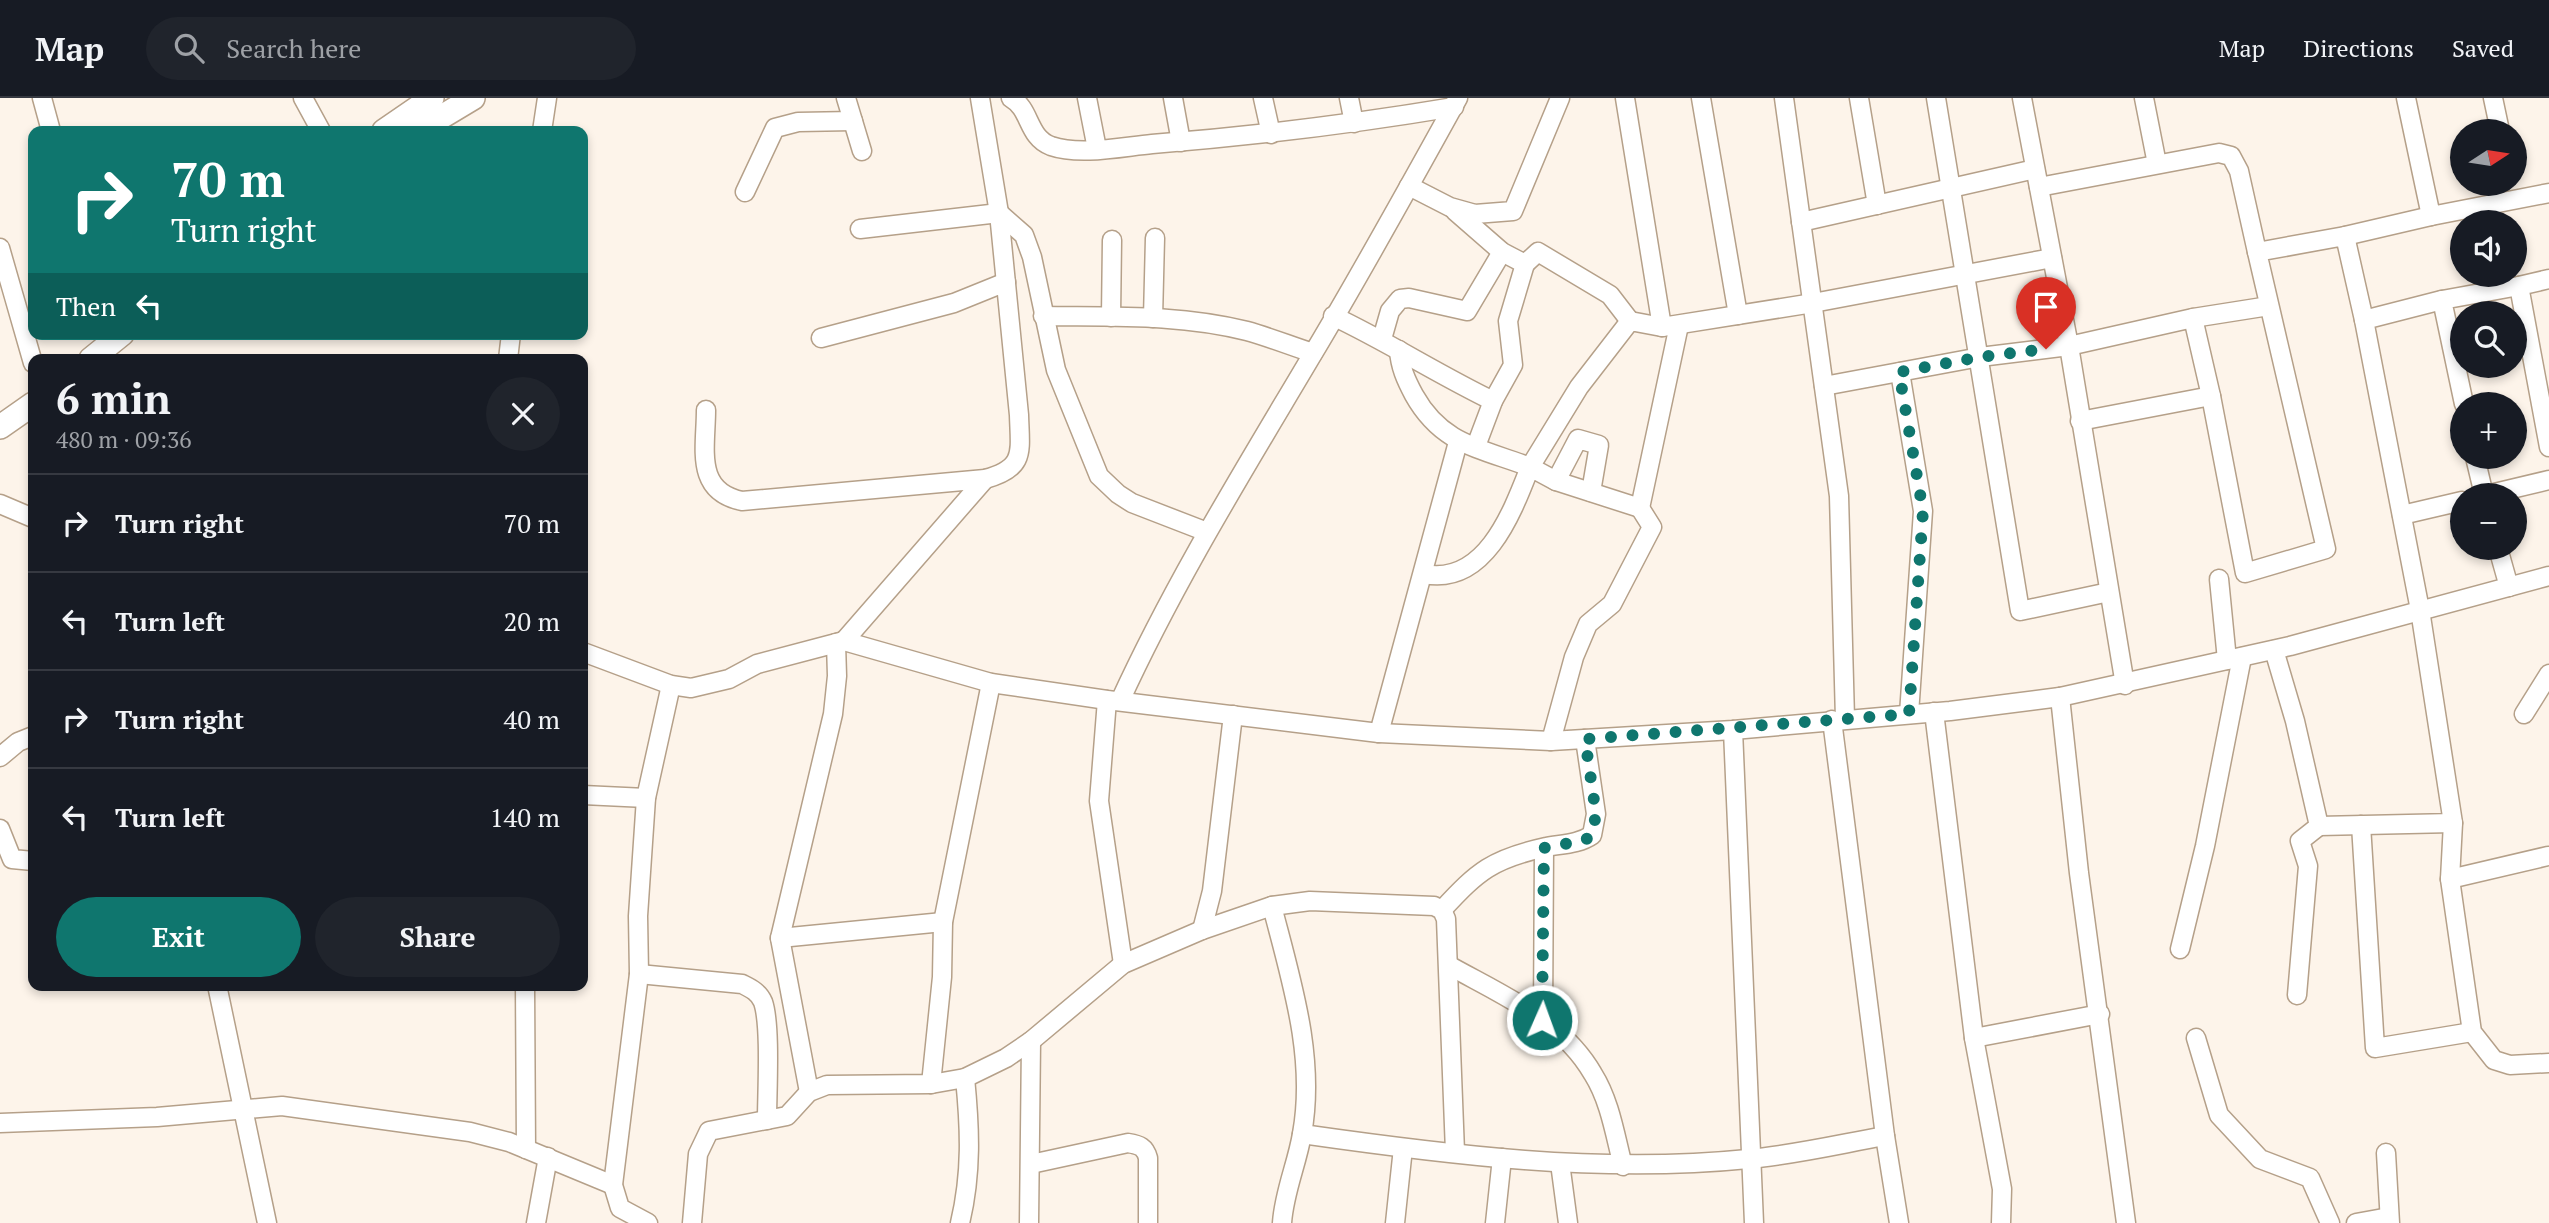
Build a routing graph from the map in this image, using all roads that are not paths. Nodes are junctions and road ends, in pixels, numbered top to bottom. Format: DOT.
graph roads {
  1 [pos="41,98"];
  2 [pos="303,98"];
  3 [pos="432,98"];
  4 [pos="473,98"];
  5 [pos="547,98"];
  6 [pos="846,98"];
  7 [pos="980,98"];
  8 [pos="1012,98"];
  9 [pos="1087,98"];
  10 [pos="1173,98"];
  11 [pos="1264,98"];
  12 [pos="1349,98"];
  13 [pos="1560,98"];
  14 [pos="1625,98"];
  15 [pos="1701,98"];
  16 [pos="1784,98"];
  17 [pos="1859,98"];
  18 [pos="1936,98"];
  19 [pos="2022,98"];
  20 [pos="2144,98"];
  21 [pos="2406,98"];
  22 [pos="2493,98"];
  23 [pos="1456,102"];
  24 [pos="1429,104"];
  25 [pos="412,114"];
  26 [pos="2497,119"];
  27 [pos="853,121"];
  28 [pos="1354,123"];
  29 [pos="49,126"];
  30 [pos="318,126"];
  31 [pos="392,126"];
  32 [pos="543,126"];
  33 [pos="1271,134"];
  34 [pos="1181,142"];
  35 [pos="1097,149"];
  36 [pos="862,151"];
  37 [pos="2157,164"];
  38 [pos="2035,169"];
  39 [pos="1409,186"];
  40 [pos="2039,187"];
  41 [pos="1950,189"];
  42 [pos="745,192"];
  43 [pos="2527,192"];
  44 [pos="2549,193"];
  45 [pos="2498,196"];
  46 [pos="1877,205"];
  47 [pos="1450,207"];
  48 [pos="999,213"];
  49 [pos="2431,216"];
  50 [pos="1801,222"];
  51 [pos="860,229"];
  52 [pos="2345,236"];
  53 [pos="1155,238"];
  54 [pos="1112,240"];
  55 [pos="0,248"];
  56 [pos="1502,252"];
  57 [pos="2257,252"];
  58 [pos="2052,258"];
  59 [pos="1525,264"];
  60 [pos="1966,276"];
  61 [pos="2549,279"];
  62 [pos="1006,282"];
  63 [pos="2527,284"];
  64 [pos="2514,287"];
  65 [pos="2519,287"];
  66 [pos="2442,300"];
  67 [pos="1813,303"];
  68 [pos="2269,306"];
  69 [pos="1738,315"];
  70 [pos="1043,316"];
  71 [pos="1333,316"];
  72 [pos="1111,317"];
  73 [pos="1153,318"];
  74 [pos="2193,318"];
  75 [pos="2364,320"];
  76 [pos="1630,321"];
  77 [pos="1670,326"];
  78 [pos="821,338"];
  79 [pos="1382,339"];
  80 [pos="114,340"];
  81 [pos="2068,346"];
  82 [pos="1399,349"];
  83 [pos="1313,353"];
  84 [pos="30,354"];
  85 [pos="98,354"];
  86 [pos="1980,357"];
  87 [pos="1899,372"];
  88 [pos="1824,386"];
  89 [pos="2461,392"];
  90 [pos="2211,396"];
  91 [pos="1493,401"];
  92 [pos="28,407"];
  93 [pos="706,410"];
  94 [pos="2080,421"];
  95 [pos="0,427"];
  96 [pos="1467,444"];
  97 [pos="2549,447"];
  98 [pos="1530,467"];
  99 [pos="985,479"];
  100 [pos="2549,480"];
  101 [pos="1556,481"];
  102 [pos="2527,485"];
  103 [pos="1591,492"];
  104 [pos="0,504"];
  105 [pos="2450,504"];
  106 [pos="1640,508"];
  107 [pos="2402,515"];
  108 [pos="28,516"];
  109 [pos="1207,532"];
  110 [pos="2501,560"];
  111 [pos="1424,574"];
  112 [pos="2549,576"];
  113 [pos="2219,579"];
  114 [pos="2509,587"];
  115 [pos="2109,592"];
  116 [pos="2420,610"];
  117 [pos="840,642"];
  118 [pos="2274,650"];
  119 [pos="588,654"];
  120 [pos="2235,659"];
  121 [pos="2549,674"];
  122 [pos="991,683"];
  123 [pos="671,685"];
  124 [pos="2125,685"];
  125 [pos="2060,697"];
  126 [pos="1113,701"];
  127 [pos="1934,712"];
  128 [pos="1909,714"];
  129 [pos="1233,715"];
  130 [pos="2524,715"];
  131 [pos="1839,719"];
  132 [pos="1733,730"];
  133 [pos="1379,733"];
  134 [pos="28,739"];
  135 [pos="1585,739"];
  136 [pos="1551,741"];
  137 [pos="0,757"];
  138 [pos="588,795"];
  139 [pos="646,798"];
  140 [pos="2453,823"];
  141 [pos="2361,825"];
  142 [pos="2319,826"];
  143 [pos="0,829"];
  144 [pos="1544,848"];
  145 [pos="2548,856"];
  146 [pos="28,861"];
  147 [pos="2450,879"];
  148 [pos="1272,906"];
  149 [pos="1441,910"];
  150 [pos="943,922"];
  151 [pos="1202,930"];
  152 [pos="780,938"];
  153 [pos="2180,949"];
  154 [pos="1122,964"];
  155 [pos="1450,966"];
  156 [pos="639,974"];
  157 [pos="218,991"];
  158 [pos="525,991"];
  159 [pos="2297,995"];
  160 [pos="2100,1014"];
  161 [pos="1542,1020"];
  162 [pos="2472,1032"];
  163 [pos="1974,1038"];
  164 [pos="2196,1038"];
  165 [pos="1031,1041"];
  166 [pos="2549,1063"];
  167 [pos="965,1077"];
  168 [pos="931,1084"];
  169 [pos="809,1092"];
  170 [pos="245,1110"];
  171 [pos="767,1120"];
  172 [pos="0,1123"];
  173 [pos="1302,1134"];
  174 [pos="1885,1136"];
  175 [pos="526,1149"];
  176 [pos="1403,1149"];
  177 [pos="1455,1152"];
  178 [pos="2386,1153"];
  179 [pos="548,1157"];
  180 [pos="1502,1158"];
  181 [pos="1749,1159"];
  182 [pos="1560,1163"];
  183 [pos="1031,1164"];
  184 [pos="1623,1166"];
  185 [pos="613,1185"];
  186 [pos="2390,1220"];
  187 [pos="267,1223"];
  188 [pos="536,1223"];
  189 [pos="648,1223"];
  190 [pos="692,1223"];
  191 [pos="960,1223"];
  192 [pos="1029,1223"];
  193 [pos="1149,1223"];
  194 [pos="1282,1223"];
  195 [pos="1395,1223"];
  196 [pos="1495,1223"];
  197 [pos="1568,1223"];
  198 [pos="1754,1223"];
  199 [pos="1899,1223"];
  200 [pos="2001,1223"];
  201 [pos="2126,1223"];
  202 [pos="2330,1223"];
  203 [pos="2356,1223"];
  1 -- 29 [label="street"];
  2 -- 30 [label="street"];
  3 -- 25 [label="street"];
  4 -- 25 [label="street"];
  5 -- 32 [label="street"];
  6 -- 27 [label="street"];
  7 -- 48 [label="street"];
  8 -- 35 [label="street"];
  9 -- 35 [label="street"];
  10 -- 34 [label="street"];
  11 -- 33 [label="street"];
  12 -- 28 [label="street"];
  13 -- 47 [label="street"];
  14 -- 77 [label="street"];
  15 -- 69 [label="street"];
  16 -- 50 [label="street"];
  17 -- 46 [label="street"];
  18 -- 41 [label="street"];
  19 -- 38 [label="street"];
  20 -- 37 [label="street"];
  21 -- 49 [label="street"];
  22 -- 26 [label="street"];
  23 -- 24 [label="street"];
  23 -- 39 [label="street"];
  24 -- 28 [label="street"];
  25 -- 31 [label="street"];
  27 -- 36 [label="street"];
  27 -- 42 [label="street"];
  28 -- 33 [label="street"];
  33 -- 34 [label="street"];
  34 -- 35 [label="street"];
  37 -- 40 [label="street"];
  37 -- 57 [label="street"];
  38 -- 40 [label="street"];
  38 -- 41 [label="street"];
  39 -- 47 [label="street"];
  39 -- 71 [label="street"];
  40 -- 58 [label="street"];
  41 -- 46 [label="street"];
  41 -- 60 [label="street"];
  43 -- 44 [label="street"];
  45 -- 49 [label="street"];
  46 -- 50 [label="street"];
  47 -- 56 [label="street"];
  48 -- 51 [label="street"];
  48 -- 62 [label="street"];
  48 -- 70 [label="street"];
  49 -- 52 [label="street"];
  50 -- 67 [label="street"];
  52 -- 57 [label="street"];
  52 -- 75 [label="street"];
  53 -- 73 [label="street"];
  54 -- 72 [label="street"];
  55 -- 84 [label="street"];
  56 -- 59 [label="street"];
  56 -- 79 [label="street"];
  57 -- 68 [label="street"];
  58 -- 60 [label="street"];
  58 -- 81 [label="street"];
  59 -- 76 [label="street"];
  59 -- 91 [label="street"];
  60 -- 67 [label="street"];
  60 -- 86 [label="street"];
  61 -- 63 [label="street"];
  62 -- 78 [label="street"];
  62 -- 99 [label="street"];
  64 -- 66 [label="street"];
  65 -- 97 [label="street"];
  66 -- 75 [label="street"];
  66 -- 89 [label="street"];
  67 -- 69 [label="street"];
  67 -- 88 [label="street"];
  68 -- 74 [label="street"];
  68 -- 90 [label="street"];
  69 -- 77 [label="street"];
  70 -- 72 [label="street"];
  70 -- 109 [label="street"];
  71 -- 79 [label="street"];
  71 -- 83 [label="street"];
  72 -- 73 [label="street"];
  73 -- 83 [label="street"];
  74 -- 81 [label="street"];
  74 -- 90 [label="street"];
  75 -- 107 [label="street"];
  76 -- 77 [label="street"];
  76 -- 98 [label="street"];
  77 -- 106 [label="street"];
  79 -- 82 [label="street"];
  80 -- 85 [label="street"];
  81 -- 86 [label="street"];
  81 -- 94 [label="street"];
  82 -- 91 [label="street"];
  82 -- 96 [label="street"];
  83 -- 109 [label="street"];
  86 -- 87 [label="street"];
  86 -- 115 [label="street"];
  87 -- 88 [label="street"];
  87 -- 128 [label="street"];
  88 -- 131 [label="street"];
  90 -- 94 [label="street"];
  91 -- 96 [label="street"];
  92 -- 95 [label="street"];
  93 -- 99 [label="street"];
  94 -- 115 [label="street"];
  96 -- 98 [label="street"];
  96 -- 111 [label="street"];
  98 -- 101 [label="street"];
  98 -- 111 [label="street"];
  99 -- 117 [label="street"];
  100 -- 102 [label="street"];
  101 -- 103 [label="street"];
  101 -- 103 [label="street"];
  103 -- 106 [label="street"];
  104 -- 108 [label="street"];
  105 -- 107 [label="street"];
  106 -- 136 [label="street"];
  107 -- 116 [label="street"];
  109 -- 126 [label="street"];
  110 -- 114 [label="street"];
  111 -- 133 [label="street"];
  112 -- 114 [label="street"];
  113 -- 120 [label="street"];
  114 -- 116 [label="street"];
  115 -- 124 [label="street"];
  116 -- 118 [label="street"];
  116 -- 140 [label="street"];
  117 -- 122 [label="street"];
  117 -- 123 [label="street"];
  117 -- 152 [label="street"];
  118 -- 120 [label="street"];
  118 -- 142 [label="street"];
  119 -- 123 [label="street"];
  120 -- 124 [label="street"];
  120 -- 153 [label="street"];
  121 -- 130 [label="street"];
  122 -- 126 [label="street"];
  122 -- 150 [label="street"];
  123 -- 139 [label="street"];
  124 -- 125 [label="street"];
  125 -- 127 [label="street"];
  125 -- 160 [label="street"];
  126 -- 129 [label="street"];
  126 -- 154 [label="street"];
  127 -- 128 [label="street"];
  127 -- 163 [label="street"];
  128 -- 131 [label="street"];
  129 -- 133 [label="street"];
  129 -- 151 [label="street"];
  131 -- 132 [label="street"];
  131 -- 174 [label="street"];
  132 -- 135 [label="street"];
  132 -- 181 [label="street"];
  133 -- 136 [label="street"];
  134 -- 137 [label="street"];
  135 -- 136 [label="street"];
  135 -- 144 [label="street"];
  138 -- 139 [label="street"];
  139 -- 156 [label="street"];
  140 -- 141 [label="street"];
  140 -- 147 [label="street"];
  141 -- 142 [label="street"];
  141 -- 162 [label="street"];
  142 -- 159 [label="street"];
  143 -- 146 [label="street"];
  144 -- 149 [label="street"];
  144 -- 161 [label="street"];
  145 -- 147 [label="street"];
  147 -- 162 [label="street"];
  148 -- 149 [label="street"];
  148 -- 151 [label="street"];
  148 -- 173 [label="street"];
  149 -- 155 [label="street"];
  150 -- 152 [label="street"];
  150 -- 168 [label="street"];
  151 -- 154 [label="street"];
  152 -- 169 [label="street"];
  154 -- 165 [label="street"];
  155 -- 161 [label="street"];
  155 -- 177 [label="street"];
  156 -- 171 [label="street"];
  156 -- 185 [label="street"];
  157 -- 170 [label="street"];
  158 -- 175 [label="street"];
  160 -- 163 [label="street"];
  160 -- 201 [label="street"];
  161 -- 184 [label="street"];
  162 -- 166 [label="street"];
  163 -- 200 [label="street"];
  164 -- 202 [label="street"];
  165 -- 167 [label="street"];
  165 -- 183 [label="street"];
  167 -- 168 [label="street"];
  167 -- 191 [label="street"];
  168 -- 169 [label="street"];
  169 -- 171 [label="street"];
  170 -- 172 [label="street"];
  170 -- 175 [label="street"];
  170 -- 187 [label="street"];
  171 -- 190 [label="street"];
  173 -- 176 [label="street"];
  173 -- 194 [label="street"];
  174 -- 181 [label="street"];
  174 -- 199 [label="street"];
  175 -- 179 [label="street"];
  176 -- 177 [label="street"];
  176 -- 195 [label="street"];
  177 -- 180 [label="street"];
  178 -- 186 [label="street"];
  179 -- 185 [label="street"];
  179 -- 188 [label="street"];
  180 -- 182 [label="street"];
  180 -- 196 [label="street"];
  181 -- 184 [label="street"];
  181 -- 198 [label="street"];
  182 -- 184 [label="street"];
  182 -- 197 [label="street"];
  183 -- 192 [label="street"];
  183 -- 193 [label="street"];
  185 -- 189 [label="street"];
  186 -- 203 [label="street"];
}
